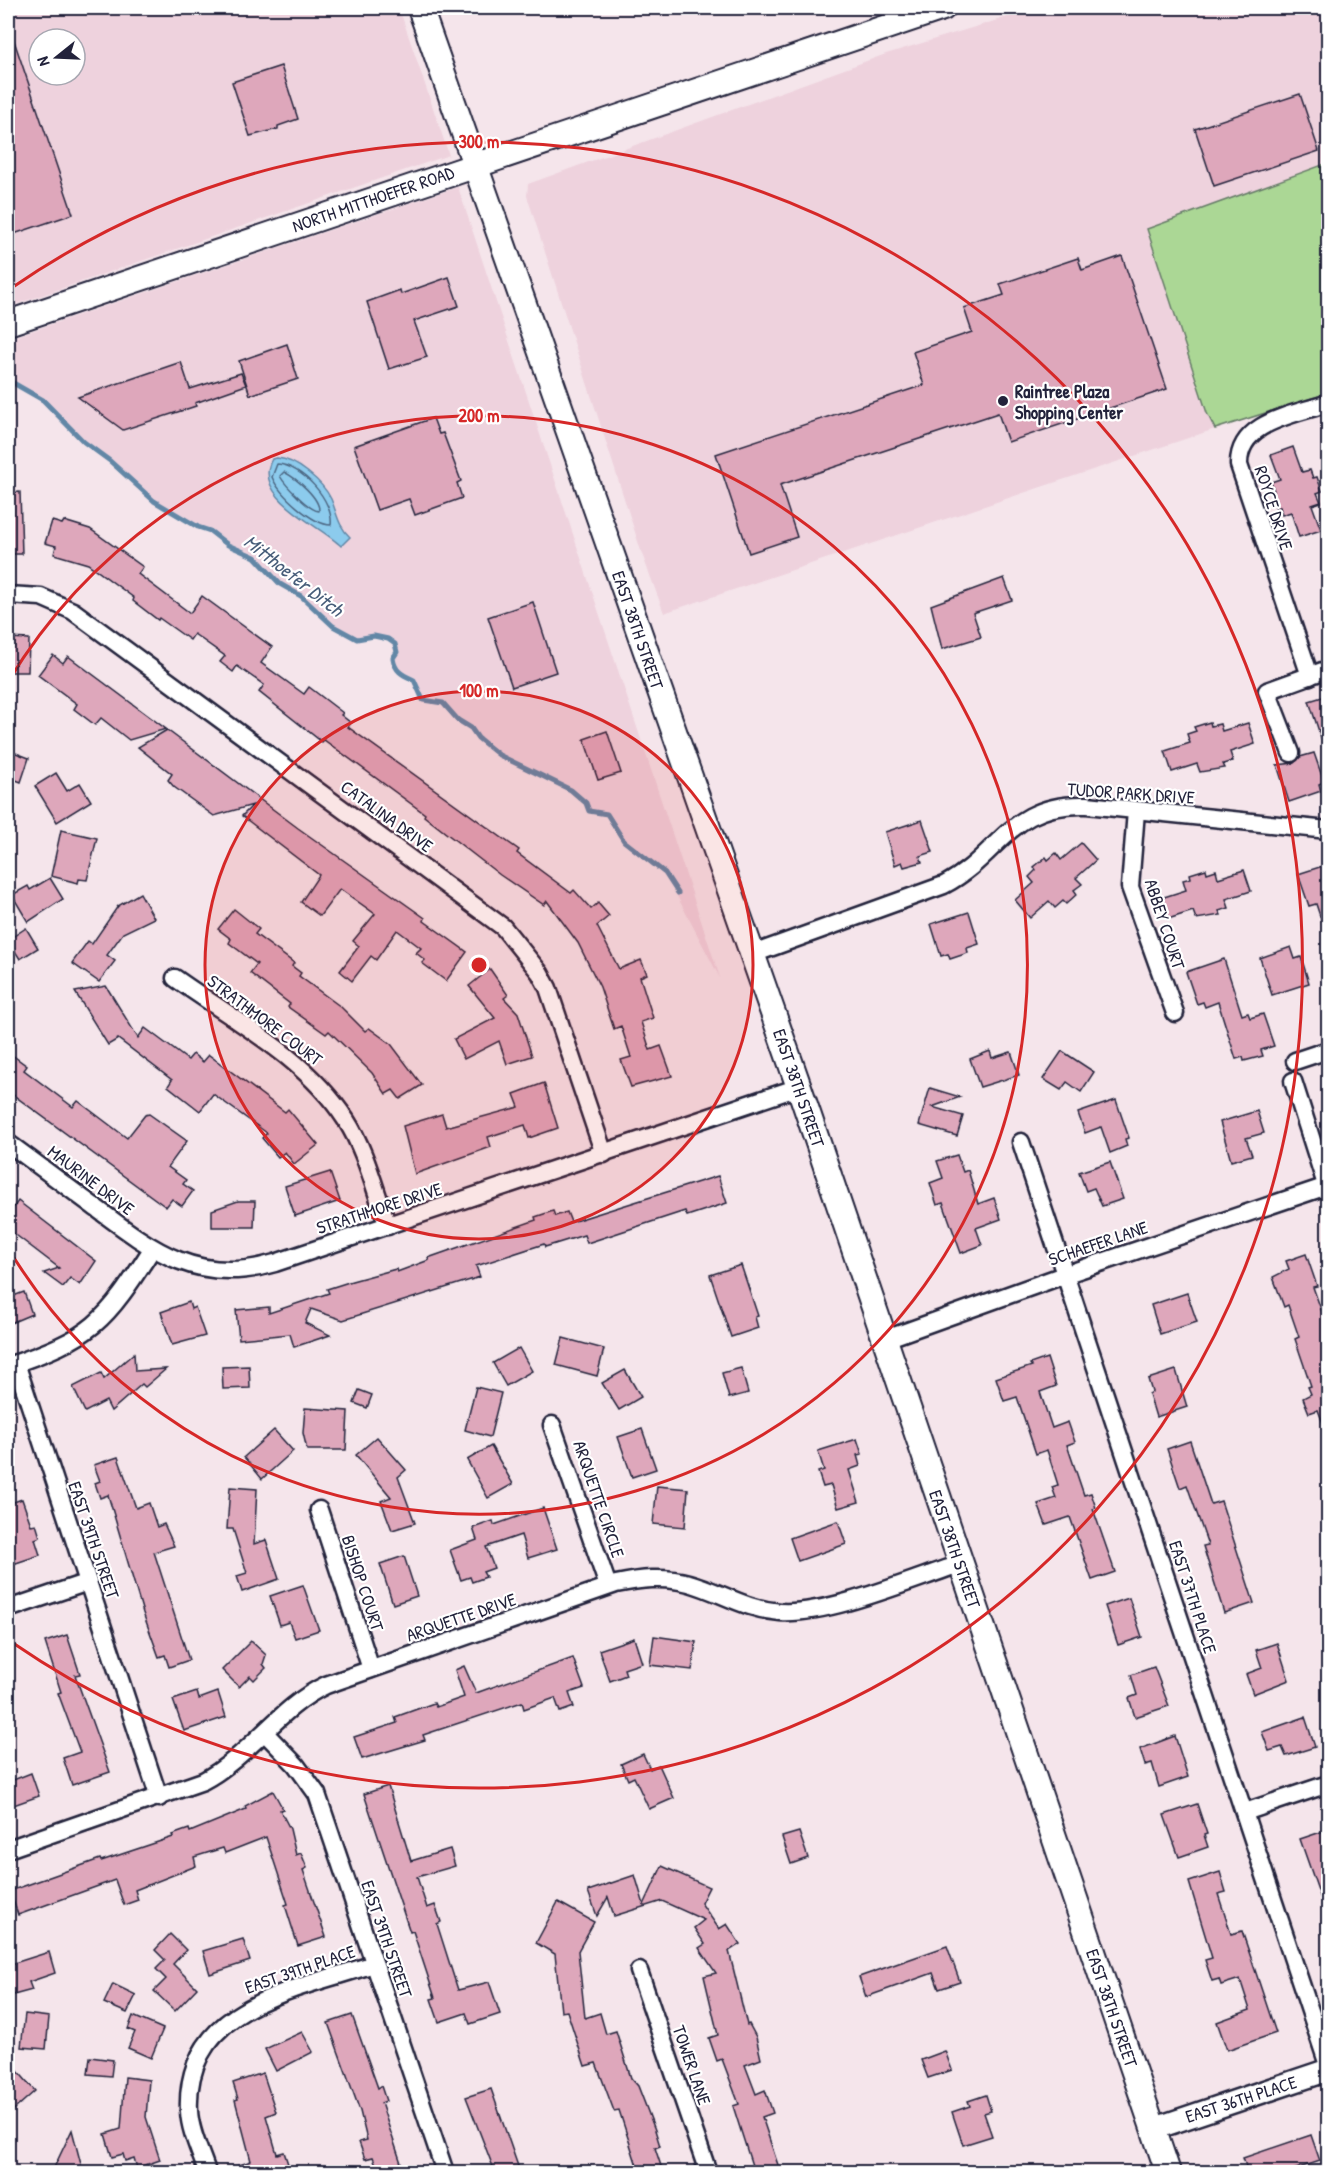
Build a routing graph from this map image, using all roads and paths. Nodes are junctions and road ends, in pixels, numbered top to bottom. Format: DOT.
graph roads {
  1 [pos="420,8"];
  2 [pos="943,8"];
  3 [pos="474,165"];
  4 [pos="8,323"];
  5 [pos="1329,404"];
  6 [pos="8,595"];
  7 [pos="1329,669"];
  8 [pos="1310,676"];
  9 [pos="1291,753"];
  10 [pos="1136,811"];
  11 [pos="1329,830"];
  12 [pos="753,954"];
  13 [pos="175,978"];
  14 [pos="1175,1013"];
  15 [pos="1329,1050"];
  16 [pos="1295,1061"];
  17 [pos="1293,1081"];
  18 [pos="799,1087"];
  19 [pos="1021,1142"];
  20 [pos="8,1143"];
  21 [pos="604,1154"];
  22 [pos="1328,1189"];
  23 [pos="388,1226"];
  24 [pos="152,1249"];
  25 [pos="1064,1275"];
  26 [pos="883,1340"];
  27 [pos="11,1365"];
  28 [pos="552,1425"];
  29 [pos="319,1510"];
  30 [pos="960,1564"];
  31 [pos="88,1582"];
  32 [pos="608,1586"];
  33 [pos="8,1610"];
  34 [pos="371,1669"];
  35 [pos="265,1733"];
  36 [pos="1329,1784"];
  37 [pos="159,1798"];
  38 [pos="1245,1812"];
  39 [pos="8,1849"];
  40 [pos="374,1964"];
  41 [pos="639,1971"];
  42 [pos="1329,2065"];
  43 [pos="1329,2070"];
  44 [pos="1153,2128"];
  45 [pos="207,2172"];
  46 [pos="445,2172"];
  47 [pos="708,2172"];
  48 [pos="1168,2172"];
  1 -- 3 [label="main road, EAST 38TH STREET"];
  2 -- 3 [label="main road, NORTH MITTHOEFER ROAD"];
  3 -- 4 [label="main road, NORTH MITTHOEFER ROAD"];
  3 -- 12 [label="main road, EAST 38TH STREET"];
  5 -- 8 [label="street, ROYCE DRIVE"];
  6 -- 21 [label="street, CATALINA DRIVE"];
  7 -- 8 [label="street"];
  8 -- 9 [label="street"];
  10 -- 11 [label="street, TUDOR PARK DRIVE"];
  10 -- 12 [label="street, TUDOR PARK DRIVE"];
  10 -- 14 [label="street, ABBEY COURT"];
  12 -- 18 [label="main road, EAST 38TH STREET"];
  13 -- 23 [label="street, STRATHMORE COURT"];
  15 -- 16 [label="street"];
  17 -- 22 [label="street"];
  18 -- 21 [label="street, STRATHMORE DRIVE"];
  18 -- 26 [label="main road, EAST 38TH STREET"];
  19 -- 25 [label="street, EAST 37TH PLACE"];
  20 -- 24 [label="street, MAURINE DRIVE"];
  21 -- 23 [label="street, STRATHMORE DRIVE"];
  22 -- 25 [label="street, SCHAEFER LANE"];
  23 -- 24 [label="street, STRATHMORE DRIVE"];
  24 -- 27 [label="street"];
  25 -- 26 [label="street, SCHAEFER LANE"];
  25 -- 38 [label="street, EAST 37TH PLACE"];
  26 -- 30 [label="main road, EAST 38TH STREET"];
  27 -- 31 [label="street, EAST 39TH STREET"];
  28 -- 32 [label="street, ARQUETTE CIRCLE"];
  29 -- 34 [label="street, BISHOP COURT"];
  30 -- 32 [label="street, ARQUETTE DRIVE"];
  30 -- 44 [label="main road, EAST 38TH STREET"];
  31 -- 33 [label="street"];
  31 -- 37 [label="street, EAST 39TH STREET"];
  32 -- 34 [label="street, ARQUETTE DRIVE"];
  34 -- 35 [label="street, ARQUETTE DRIVE"];
  35 -- 37 [label="street, ARQUETTE DRIVE"];
  35 -- 40 [label="street, EAST 39TH STREET"];
  36 -- 38 [label="street"];
  37 -- 39 [label="street, ARQUETTE DRIVE"];
  38 -- 42 [label="street, EAST 37TH PLACE"];
  40 -- 45 [label="street, EAST 39TH PLACE"];
  40 -- 46 [label="street, EAST 39TH STREET"];
  41 -- 47 [label="street, TOWER LANE"];
  43 -- 44 [label="street, EAST 36TH PLACE"];
  44 -- 48 [label="main road, EAST 38TH STREET"];
}
